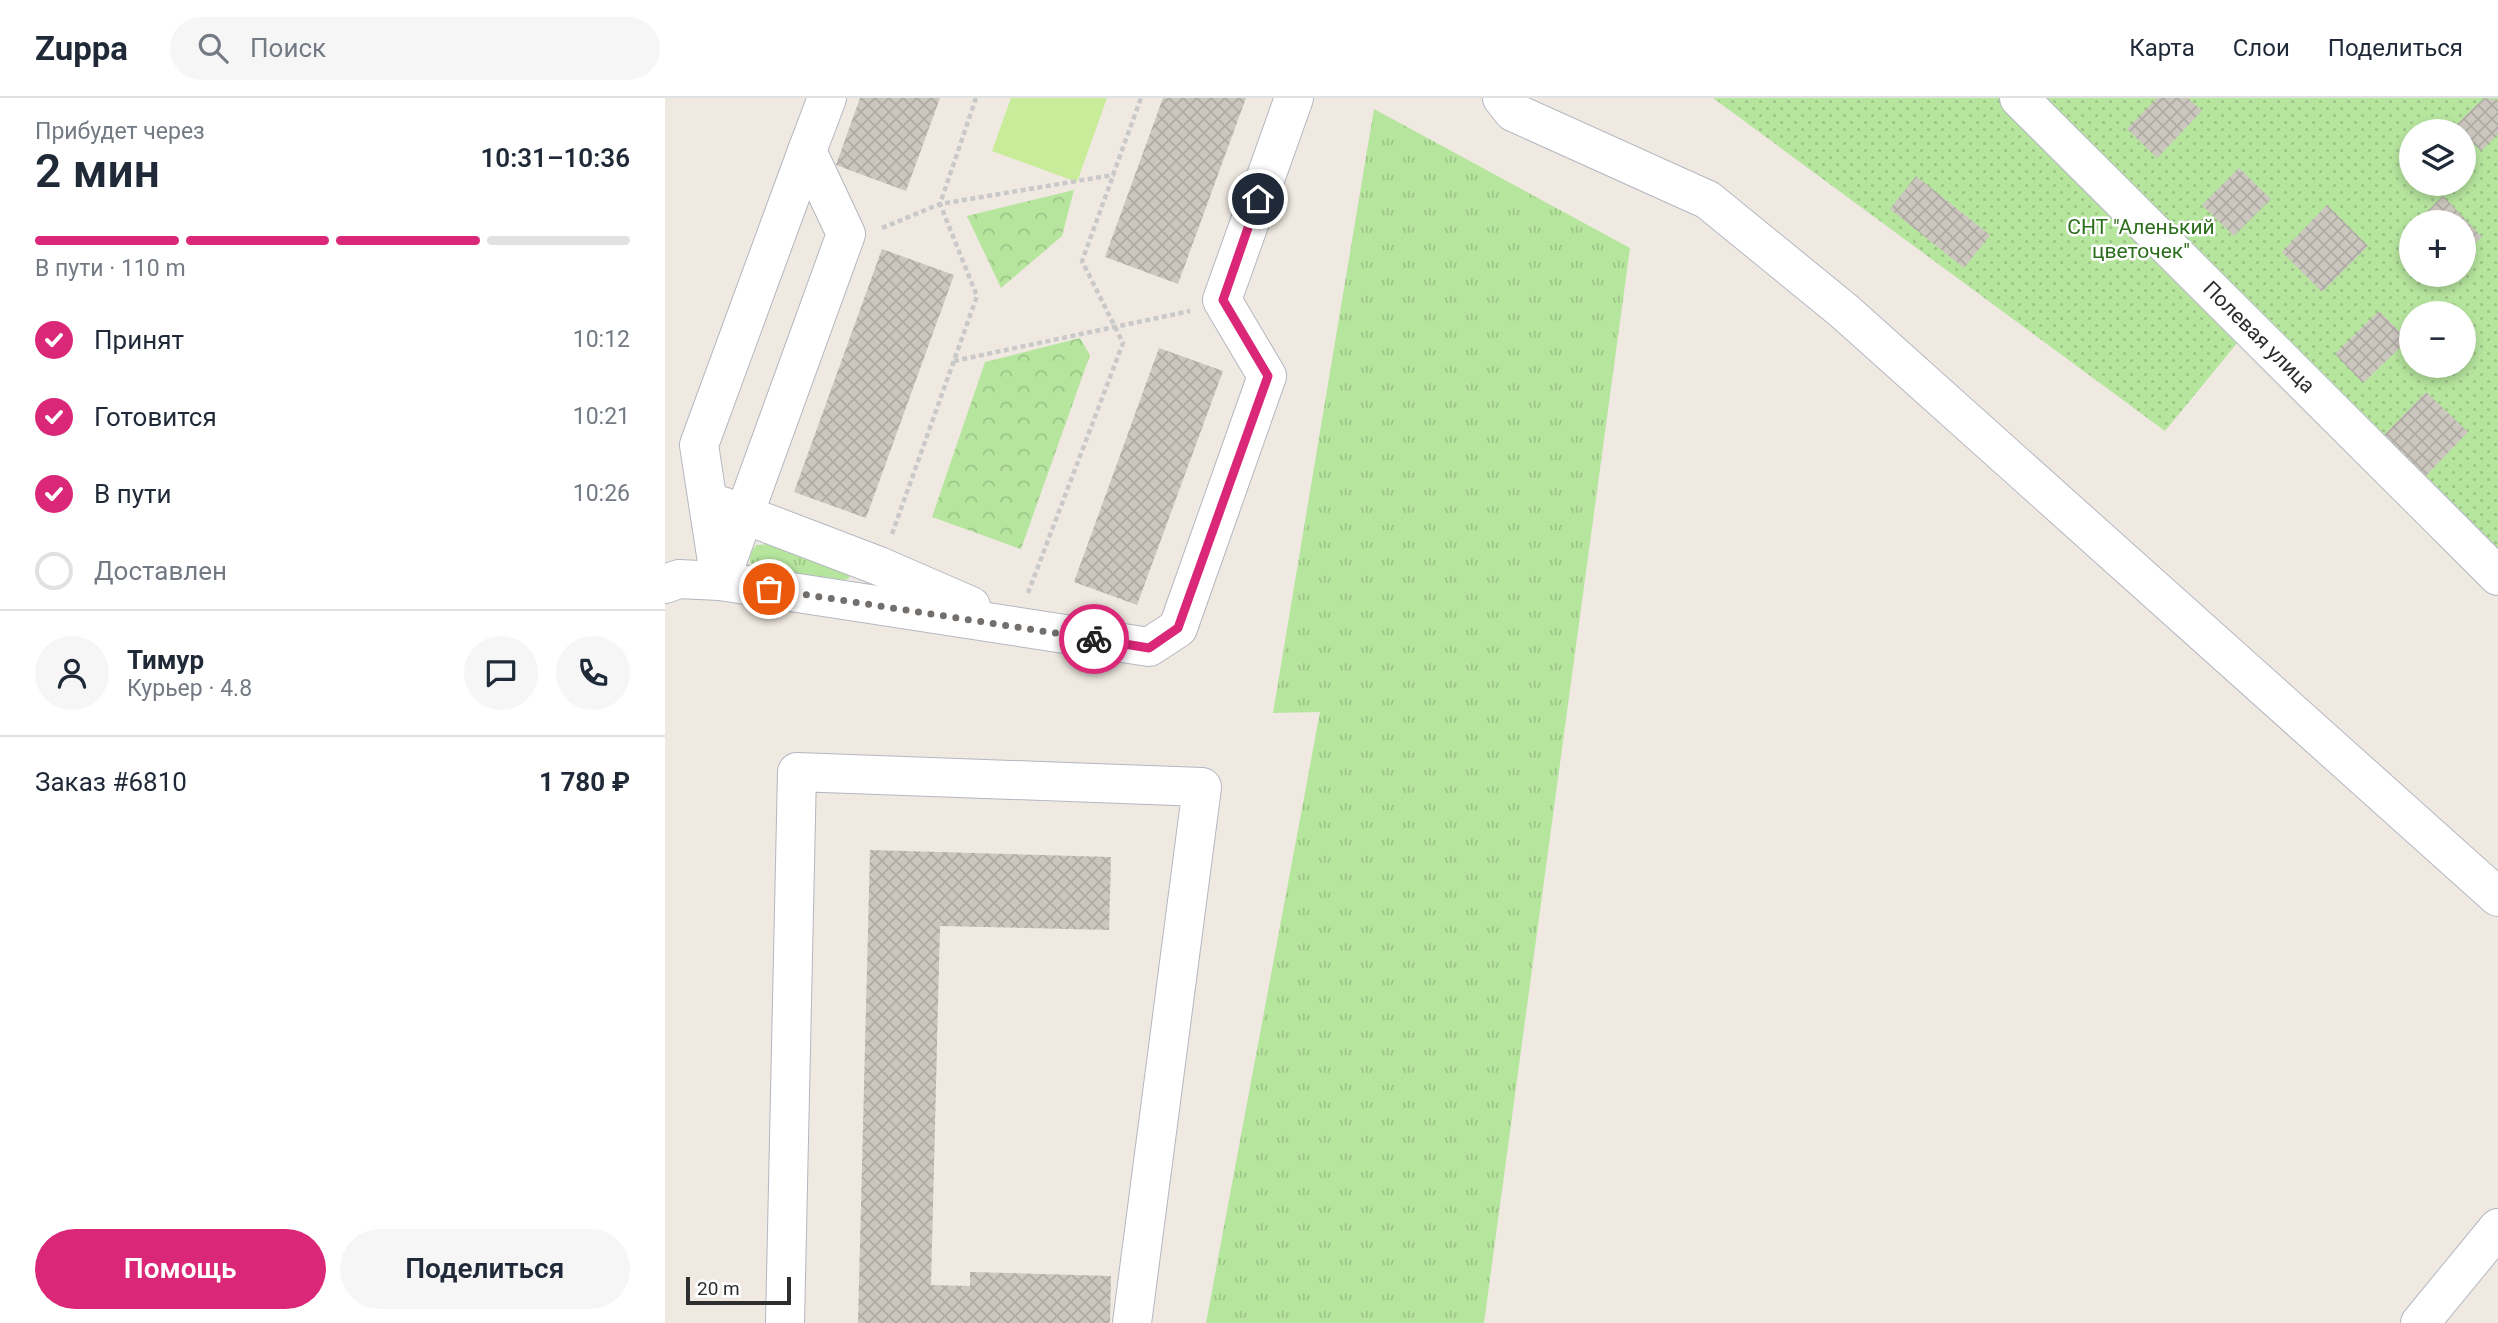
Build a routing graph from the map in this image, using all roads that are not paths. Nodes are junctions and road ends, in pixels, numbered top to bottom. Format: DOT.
graph roads {
  1 [pos="827,98"];
  2 [pos="1294,98"];
  3 [pos="1502,98"];
  4 [pos="2019,98"];
  5 [pos="807,151"];
  6 [pos="708,500"];
  7 [pos="744,514"];
  8 [pos="2498,576"];
  9 [pos="720,581"];
  10 [pos="665,584"];
  11 [pos="1016,609"];
  12 [pos="2498,897"];
  13 [pos="2498,1228"];
  14 [pos="785,1323"];
  15 [pos="1132,1323"];
  16 [pos="2420,1323"];
  1 -- 5 [label="street"];
  2 -- 11 [label="street"];
  3 -- 12 [label="street"];
  4 -- 8 [label="street, Полевая улица"];
  5 -- 6 [label="street"];
  5 -- 7 [label="street"];
  6 -- 7 [label="street"];
  6 -- 9 [label="street"];
  7 -- 9 [label="street"];
  7 -- 11 [label="street"];
  9 -- 10 [label="street"];
  9 -- 11 [label="street"];
  13 -- 16 [label="street"];
  14 -- 15 [label="street"];
}
